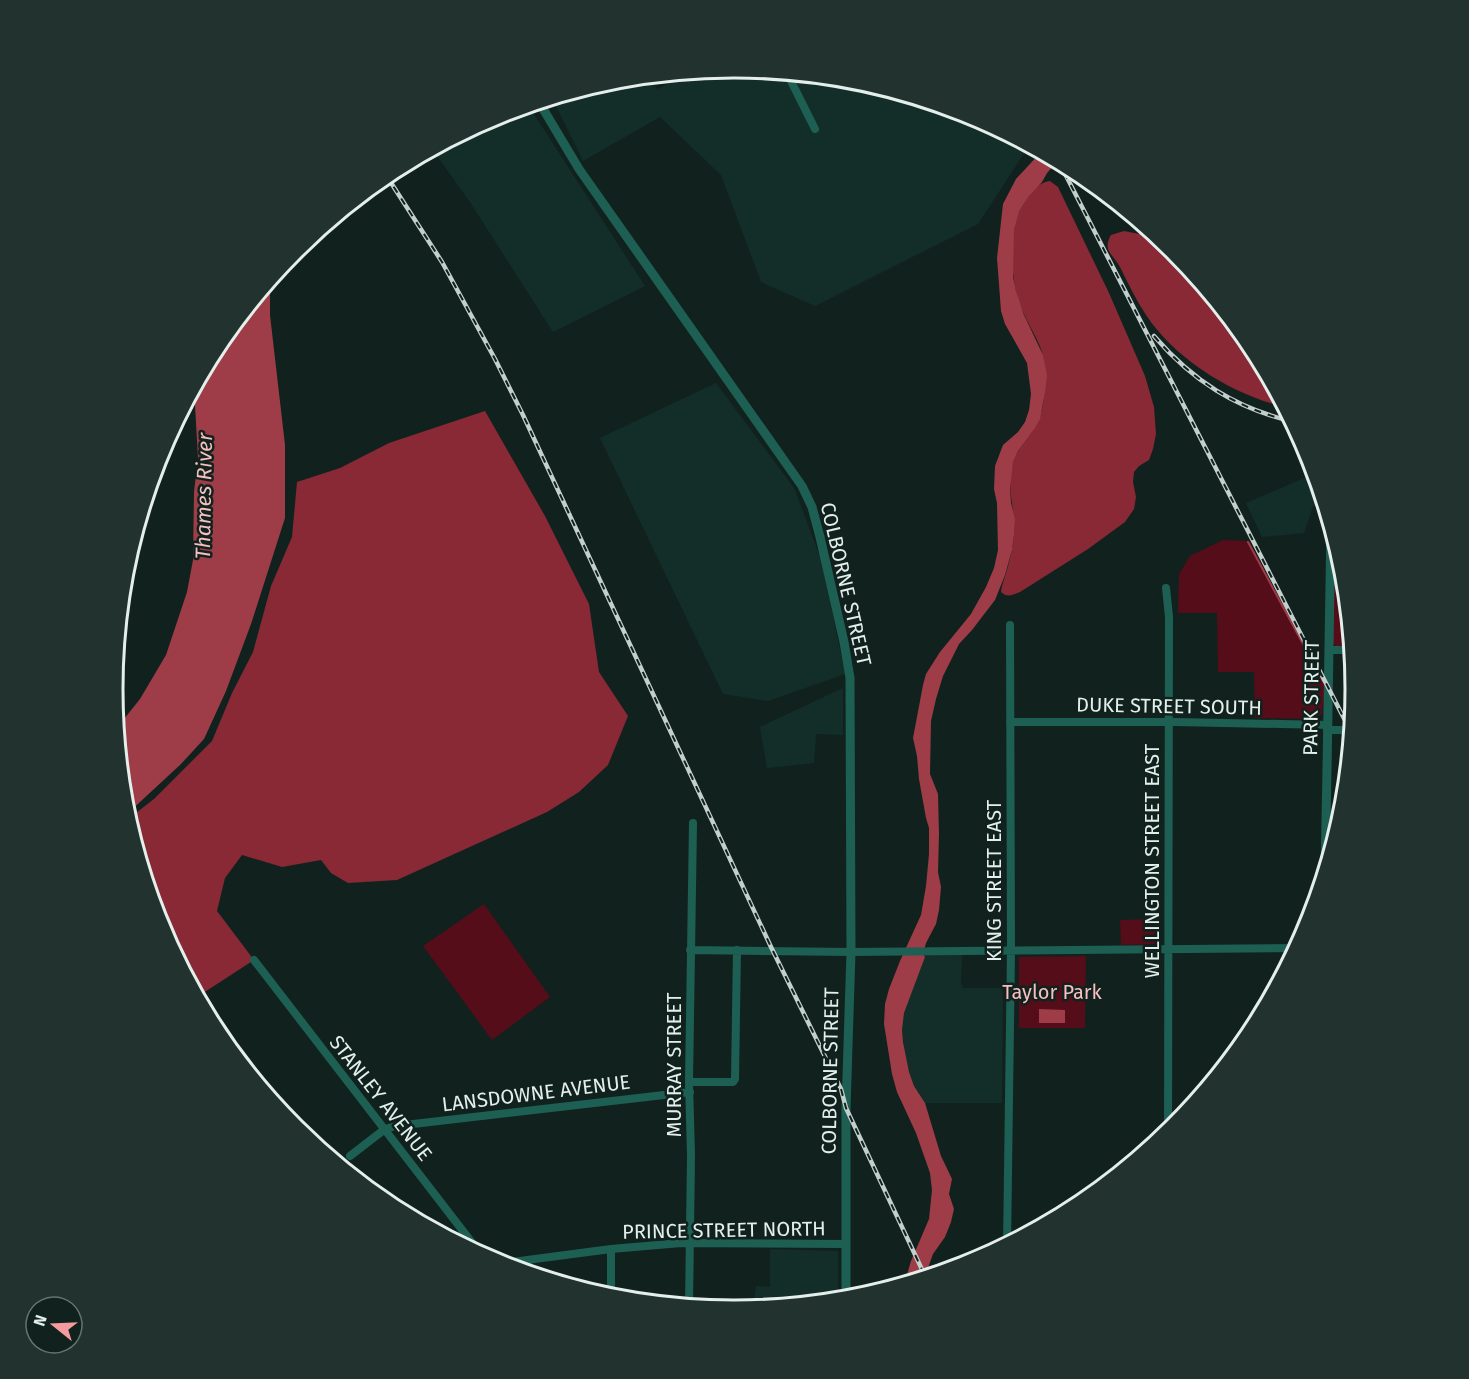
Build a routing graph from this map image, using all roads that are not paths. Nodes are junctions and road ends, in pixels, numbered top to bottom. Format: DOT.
graph roads {
  1 [pos="791,81"];
  2 [pos="543,109"];
  3 [pos="815,129"];
  4 [pos="1331,556"];
  5 [pos="1166,588"];
  6 [pos="1010,625"];
  7 [pos="1330,650"];
  8 [pos="1345,650"];
  9 [pos="1010,722"];
  10 [pos="1169,722"];
  11 [pos="1328,728"];
  12 [pos="1345,729"];
  13 [pos="693,823"];
  14 [pos="1326,845"];
  15 [pos="1288,948"];
  16 [pos="690,950"];
  17 [pos="1011,950"];
  18 [pos="1168,950"];
  19 [pos="737,951"];
  20 [pos="851,952"];
  21 [pos="254,960"];
  22 [pos="689,1082"];
  23 [pos="690,1092"];
  24 [pos="1168,1121"];
  25 [pos="386,1129"];
  26 [pos="350,1156"];
  27 [pos="1008,1236"];
  28 [pos="471,1241"];
  29 [pos="690,1243"];
  30 [pos="845,1244"];
  31 [pos="611,1249"];
  32 [pos="528,1260"];
  33 [pos="518,1261"];
  34 [pos="528,1265"];
  35 [pos="611,1288"];
  36 [pos="846,1290"];
  37 [pos="689,1299"];
  1 -- 3 [label="street"];
  2 -- 20 [label="street, COLBORNE STREET"];
  4 -- 7 [label="street, PARK STREET"];
  5 -- 10 [label="street, WELLINGTON STREET EAST"];
  6 -- 9 [label="street, KING STREET EAST"];
  7 -- 8 [label="street"];
  7 -- 11 [label="street, PARK STREET"];
  9 -- 10 [label="street, DUKE STREET SOUTH"];
  9 -- 17 [label="street, KING STREET EAST"];
  10 -- 11 [label="street, DUKE STREET SOUTH"];
  10 -- 18 [label="street, WELLINGTON STREET EAST"];
  11 -- 12 [label="street, DUKE STREET SOUTH"];
  11 -- 14 [label="street, PARK STREET"];
  13 -- 16 [label="street, MURRAY STREET"];
  15 -- 18 [label="street"];
  16 -- 19 [label="street"];
  16 -- 22 [label="street, MURRAY STREET"];
  17 -- 18 [label="street"];
  17 -- 20 [label="street"];
  17 -- 27 [label="street, KING STREET EAST"];
  18 -- 24 [label="street, WELLINGTON STREET EAST"];
  19 -- 20 [label="street"];
  19 -- 22 [label="street"];
  20 -- 30 [label="street, COLBORNE STREET"];
  21 -- 25 [label="street, STANLEY AVENUE"];
  22 -- 23 [label="street, MURRAY STREET"];
  23 -- 25 [label="street, LANSDOWNE AVENUE"];
  23 -- 29 [label="street, MURRAY STREET"];
  25 -- 26 [label="street"];
  25 -- 28 [label="street, STANLEY AVENUE"];
  29 -- 30 [label="street, PRINCE STREET NORTH"];
  29 -- 31 [label="street, PRINCE STREET NORTH"];
  29 -- 37 [label="street, MURRAY STREET"];
  30 -- 36 [label="street, COLBORNE STREET"];
  31 -- 32 [label="street, PRINCE STREET NORTH"];
  31 -- 35 [label="street"];
  32 -- 33 [label="street, PRINCE STREET NORTH"];
  32 -- 34 [label="street"];
}
